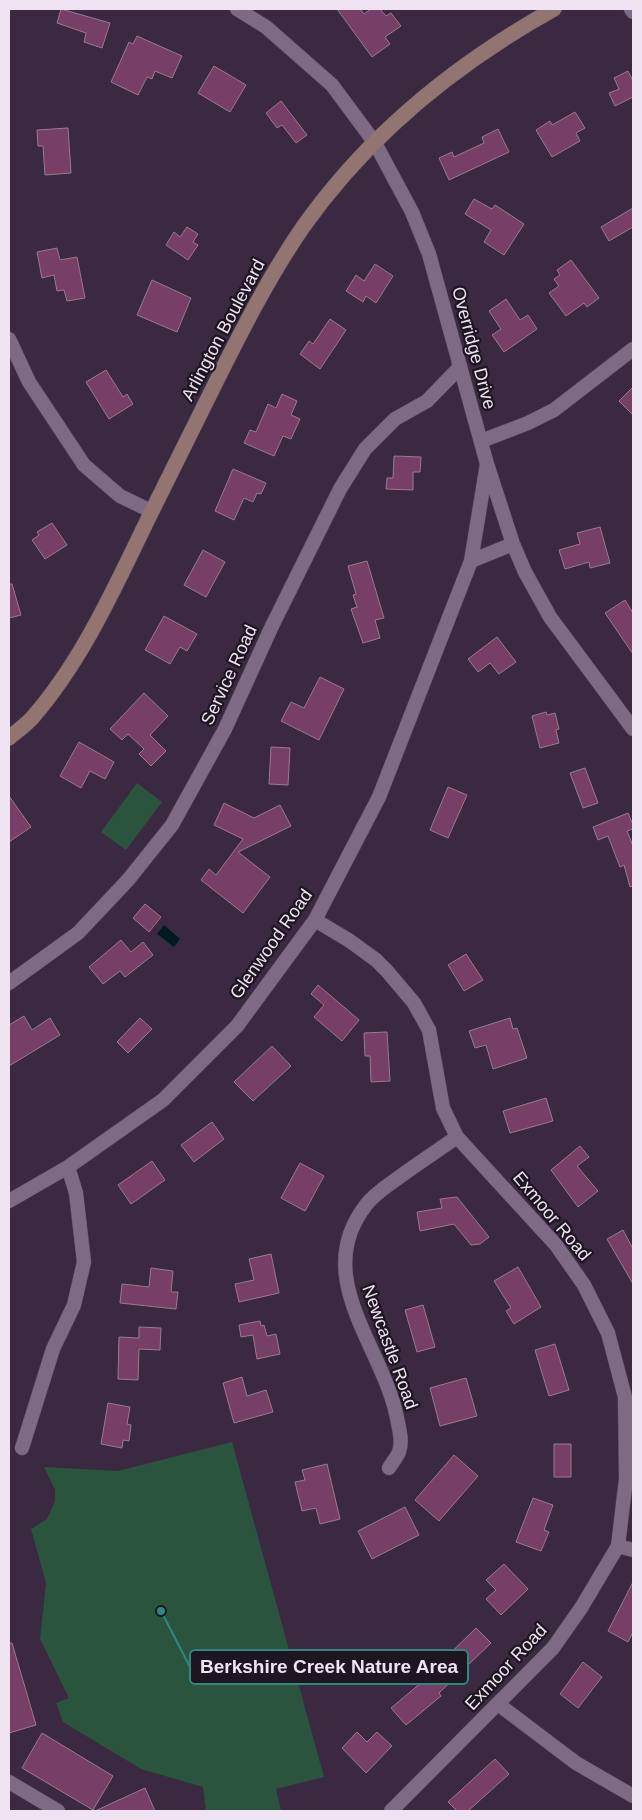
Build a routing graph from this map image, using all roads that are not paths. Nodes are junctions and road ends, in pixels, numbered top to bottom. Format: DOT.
graph roads {
  1 [pos="237,9"];
  2 [pos="554,9"];
  3 [pos="631,9"];
  4 [pos="633,12"];
  5 [pos="375,142"];
  6 [pos="9,340"];
  7 [pos="633,349"];
  8 [pos="460,367"];
  9 [pos="481,441"];
  10 [pos="487,464"];
  11 [pos="151,511"];
  12 [pos="513,544"];
  13 [pos="470,561"];
  14 [pos="633,729"];
  15 [pos="9,738"];
  16 [pos="315,920"];
  17 [pos="9,983"];
  18 [pos="457,1137"];
  19 [pos="68,1167"];
  20 [pos="9,1202"];
  21 [pos="22,1448"];
  22 [pos="389,1468"];
  23 [pos="618,1546"];
  24 [pos="633,1550"];
  25 [pos="498,1704"];
  26 [pos="9,1782"];
  27 [pos="633,1796"];
  28 [pos="58,1811"];
  29 [pos="391,1811"];
  1 -- 5 [label="street, Overridge Drive"];
  2 -- 5 [label="street, Arlington Boulevard"];
  3 -- 4 [label="street"];
  5 -- 8 [label="street, Overridge Drive"];
  5 -- 11 [label="street, Arlington Boulevard"];
  6 -- 11 [label="street"];
  7 -- 9 [label="street"];
  8 -- 9 [label="street, Overridge Drive"];
  8 -- 17 [label="street, Service Road"];
  9 -- 10 [label="street, Overridge Drive"];
  10 -- 12 [label="street, Overridge Drive"];
  10 -- 13 [label="street, Glenwood Road"];
  11 -- 15 [label="street, Arlington Boulevard"];
  12 -- 13 [label="street"];
  12 -- 14 [label="street, Overridge Drive"];
  13 -- 16 [label="street, Glenwood Road"];
  16 -- 18 [label="street, Exmoor Road"];
  16 -- 19 [label="street, Glenwood Road"];
  18 -- 22 [label="street, Newcastle Road"];
  18 -- 23 [label="street, Exmoor Road"];
  19 -- 20 [label="street, Glenwood Road"];
  19 -- 21 [label="street"];
  23 -- 24 [label="street"];
  23 -- 25 [label="street, Exmoor Road"];
  25 -- 27 [label="street"];
  25 -- 29 [label="street, Exmoor Road"];
  26 -- 28 [label="street"];
}
